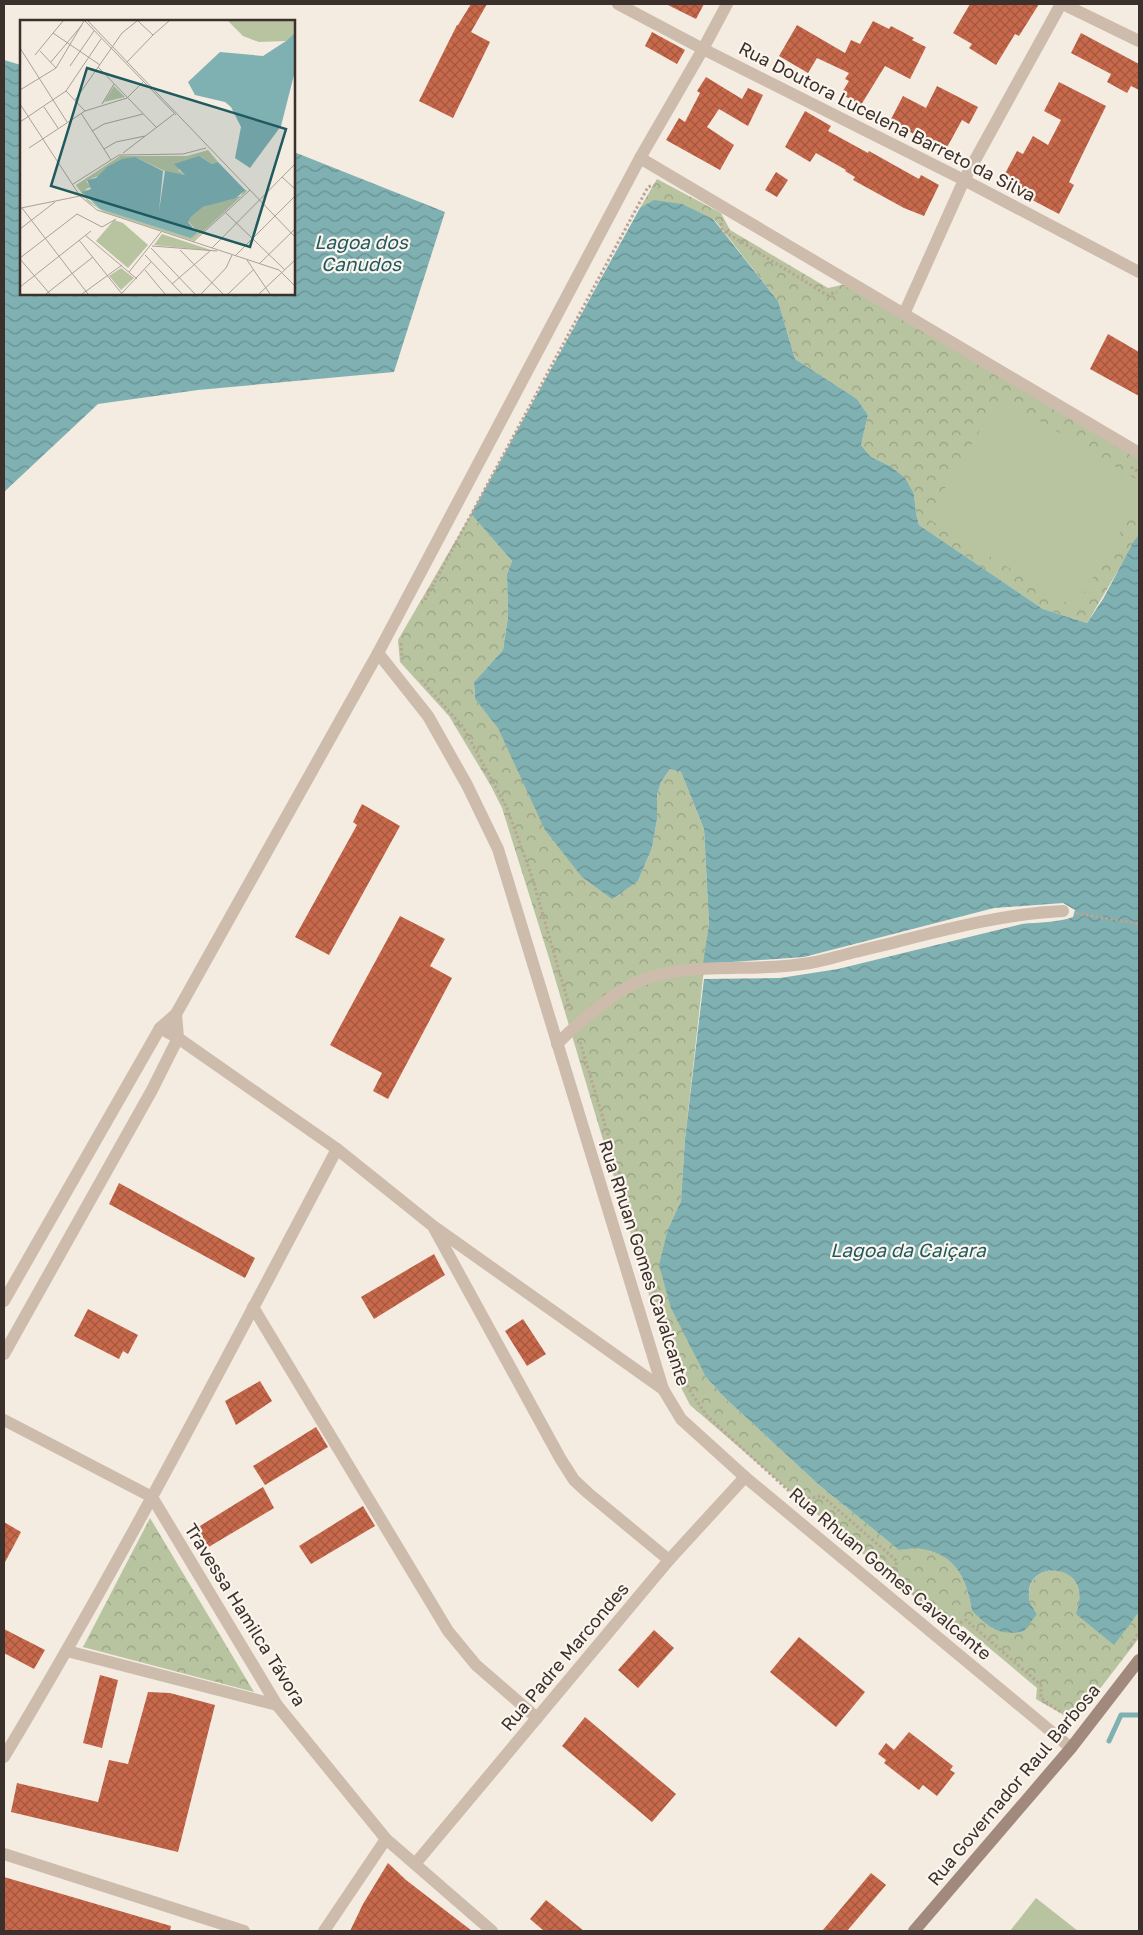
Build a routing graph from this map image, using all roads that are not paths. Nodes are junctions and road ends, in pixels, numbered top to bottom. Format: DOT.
graph roads {
  1 [pos="618,4"];
  2 [pos="727,4"];
  3 [pos="1062,4"];
  4 [pos="1139,41"];
  5 [pos="704,49"];
  6 [pos="640,158"];
  7 [pos="964,180"];
  8 [pos="1139,272"];
  9 [pos="904,314"];
  10 [pos="1139,453"];
  11 [pos="378,653"];
  12 [pos="1063,911"];
  13 [pos="176,1014"];
  14 [pos="160,1028"];
  15 [pos="178,1038"];
  16 [pos="557,1044"];
  17 [pos="337,1149"];
  18 [pos="433,1226"];
  19 [pos="4,1302"];
  20 [pos="253,1307"];
  21 [pos="4,1354"];
  22 [pos="663,1390"];
  23 [pos="4,1420"];
  24 [pos="745,1477"];
  25 [pos="152,1497"];
  26 [pos="669,1560"];
  27 [pos="67,1651"];
  28 [pos="1139,1660"];
  29 [pos="277,1705"];
  30 [pos="537,1718"];
  31 [pos="1071,1748"];
  32 [pos="4,1757"];
  33 [pos="386,1839"];
  34 [pos="4,1854"];
  35 [pos="415,1864"];
  36 [pos="244,1931"];
  37 [pos="324,1931"];
  38 [pos="492,1931"];
  39 [pos="914,1931"];
  1 -- 5 [label="street, Rua Doutora Lucelena Barreto da Silva"];
  2 -- 5 [label="street"];
  3 -- 4 [label="street"];
  3 -- 7 [label="street"];
  5 -- 6 [label="street"];
  5 -- 7 [label="street, Rua Doutora Lucelena Barreto da Silva"];
  6 -- 9 [label="street"];
  6 -- 11 [label="street"];
  7 -- 8 [label="street, Rua Doutora Lucelena Barreto da Silva"];
  7 -- 9 [label="street"];
  9 -- 10 [label="street"];
  11 -- 13 [label="street"];
  11 -- 16 [label="street, Rua Rhuan Gomes Cavalcante"];
  12 -- 16 [label="street"];
  13 -- 14 [label="street"];
  13 -- 15 [label="street"];
  14 -- 15 [label="street"];
  14 -- 19 [label="street"];
  15 -- 17 [label="street"];
  15 -- 21 [label="street"];
  16 -- 22 [label="street, Rua Rhuan Gomes Cavalcante"];
  17 -- 18 [label="street"];
  17 -- 20 [label="street"];
  18 -- 22 [label="street"];
  18 -- 26 [label="street"];
  20 -- 25 [label="street"];
  20 -- 30 [label="street"];
  22 -- 24 [label="street, Rua Rhuan Gomes Cavalcante"];
  23 -- 25 [label="street"];
  24 -- 26 [label="street, Rua Padre Marcondes"];
  24 -- 31 [label="street, Rua Rhuan Gomes Cavalcante"];
  25 -- 27 [label="street"];
  25 -- 29 [label="street, Travessa Hamilca Távora"];
  26 -- 30 [label="street, Rua Padre Marcondes"];
  27 -- 29 [label="street"];
  27 -- 32 [label="street"];
  28 -- 31 [label="street, Rua Governador Raul Barbosa"];
  29 -- 33 [label="street, Travessa Hamilca Távora"];
  30 -- 35 [label="street, Rua Padre Marcondes"];
  31 -- 39 [label="street, Rua Governador Raul Barbosa"];
  33 -- 35 [label="street, Travessa Hamilca Távora"];
  33 -- 37 [label="street"];
  34 -- 36 [label="street"];
  35 -- 38 [label="street, Travessa Hamilca Távora"];
}
